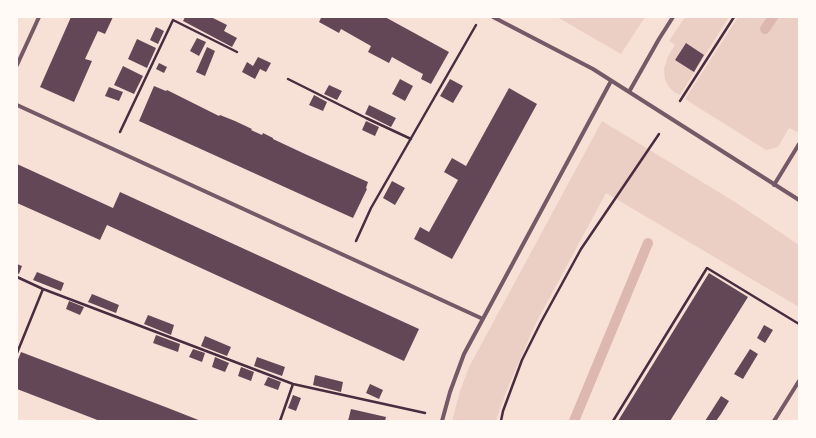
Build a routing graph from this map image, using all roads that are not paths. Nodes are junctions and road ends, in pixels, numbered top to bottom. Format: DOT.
graph roads {
  1 [pos="39,17"];
  2 [pos="493,17"];
  3 [pos="673,17"];
  4 [pos="17,65"];
  5 [pos="611,81"];
  6 [pos="629,92"];
  7 [pos="17,105"];
  8 [pos="799,144"];
  9 [pos="794,151"];
  10 [pos="799,154"];
  11 [pos="774,185"];
  12 [pos="799,200"];
  13 [pos="483,319"];
  14 [pos="799,381"];
  15 [pos="443,419"];
  16 [pos="774,421"];
  1 -- 4 [label="street"];
  2 -- 5 [label="street"];
  3 -- 6 [label="street"];
  5 -- 6 [label="street"];
  5 -- 13 [label="street"];
  6 -- 11 [label="street"];
  7 -- 13 [label="street"];
  8 -- 9 [label="street"];
  9 -- 10 [label="street"];
  9 -- 11 [label="street"];
  11 -- 12 [label="street"];
  13 -- 15 [label="street"];
  14 -- 16 [label="street"];
}
